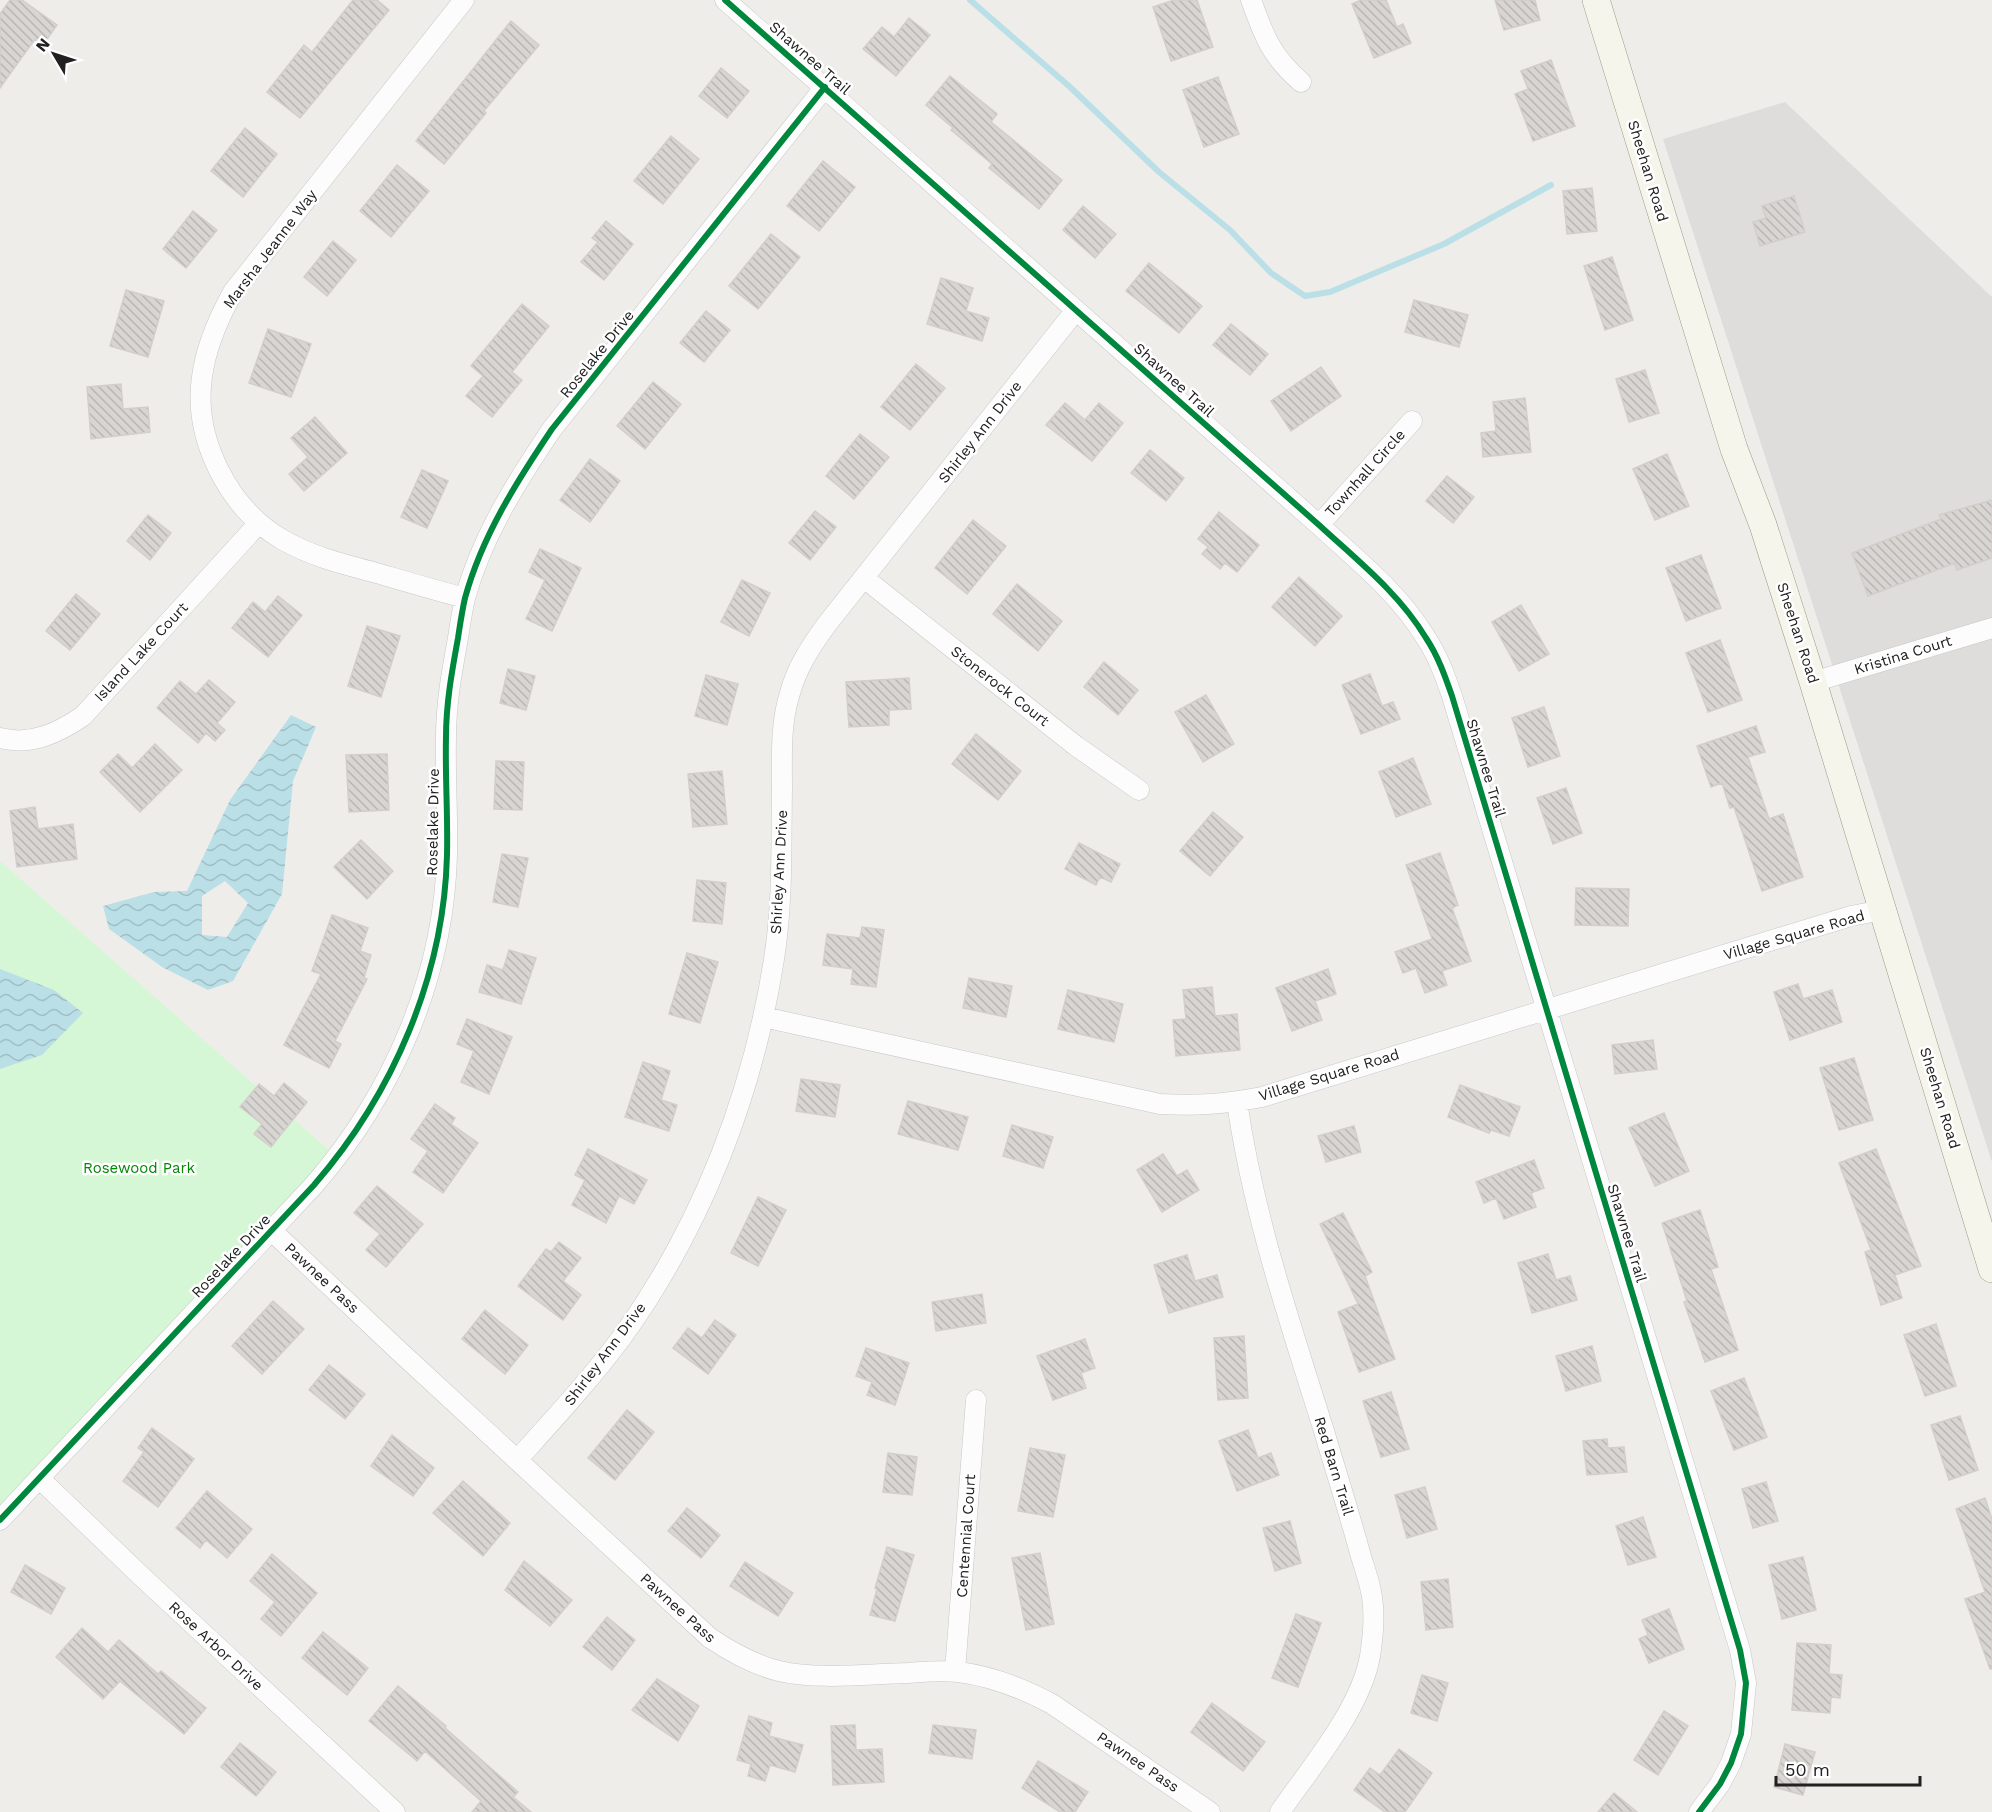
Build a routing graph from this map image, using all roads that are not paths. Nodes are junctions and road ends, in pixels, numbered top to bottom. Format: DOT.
graph roads {
  1 [pos="464,0"];
  2 [pos="725,0"];
  3 [pos="1251,0"];
  4 [pos="1596,0"];
  5 [pos="1301,82"];
  6 [pos="825,87"];
  7 [pos="1077,310"];
  8 [pos="1412,421"];
  9 [pos="259,523"];
  10 [pos="1319,525"];
  11 [pos="864,578"];
  12 [pos="465,598"];
  13 [pos="1992,628"];
  14 [pos="1813,682"];
  15 [pos="0,738"];
  16 [pos="1139,790"];
  17 [pos="1883,910"];
  18 [pos="1545,1009"];
  19 [pos="764,1017"];
  20 [pos="1237,1102"];
  21 [pos="271,1230"];
  22 [pos="1992,1269"];
  23 [pos="976,1400"];
  24 [pos="517,1460"];
  25 [pos="39,1478"];
  26 [pos="0,1520"];
  27 [pos="955,1671"];
  28 [pos="395,1812"];
  29 [pos="1210,1812"];
  30 [pos="1280,1812"];
  31 [pos="1699,1812"];
  1 -- 9 [label="street, Marsha Jeanne Way"];
  2 -- 6 [label="street, Shawnee Trail"];
  3 -- 5 [label="street"];
  4 -- 14 [label="street, Sheehan Road"];
  6 -- 7 [label="street, Shawnee Trail"];
  6 -- 12 [label="street, Roselake Drive"];
  7 -- 10 [label="street, Shawnee Trail"];
  7 -- 11 [label="street, Shirley Ann Drive"];
  8 -- 10 [label="street, Townhall Circle"];
  9 -- 12 [label="street, Marsha Jeanne Way"];
  9 -- 15 [label="street, Island Lake Court"];
  10 -- 18 [label="street, Shawnee Trail"];
  11 -- 16 [label="street, Stonerock Court"];
  11 -- 19 [label="street, Shirley Ann Drive"];
  12 -- 21 [label="street, Roselake Drive"];
  13 -- 14 [label="street, Kristina Court"];
  14 -- 17 [label="street, Sheehan Road"];
  17 -- 18 [label="street, Village Square Road"];
  17 -- 22 [label="street, Sheehan Road"];
  18 -- 20 [label="street, Village Square Road"];
  18 -- 31 [label="street, Shawnee Trail"];
  19 -- 20 [label="street, Village Square Road"];
  19 -- 24 [label="street, Shirley Ann Drive"];
  20 -- 30 [label="street, Red Barn Trail"];
  21 -- 24 [label="street, Pawnee Pass"];
  21 -- 25 [label="street, Roselake Drive"];
  23 -- 27 [label="street, Centennial Court"];
  24 -- 27 [label="street, Pawnee Pass"];
  25 -- 26 [label="street, Roselake Drive"];
  25 -- 28 [label="street, Rose Arbor Drive"];
  27 -- 29 [label="street, Pawnee Pass"];
}
